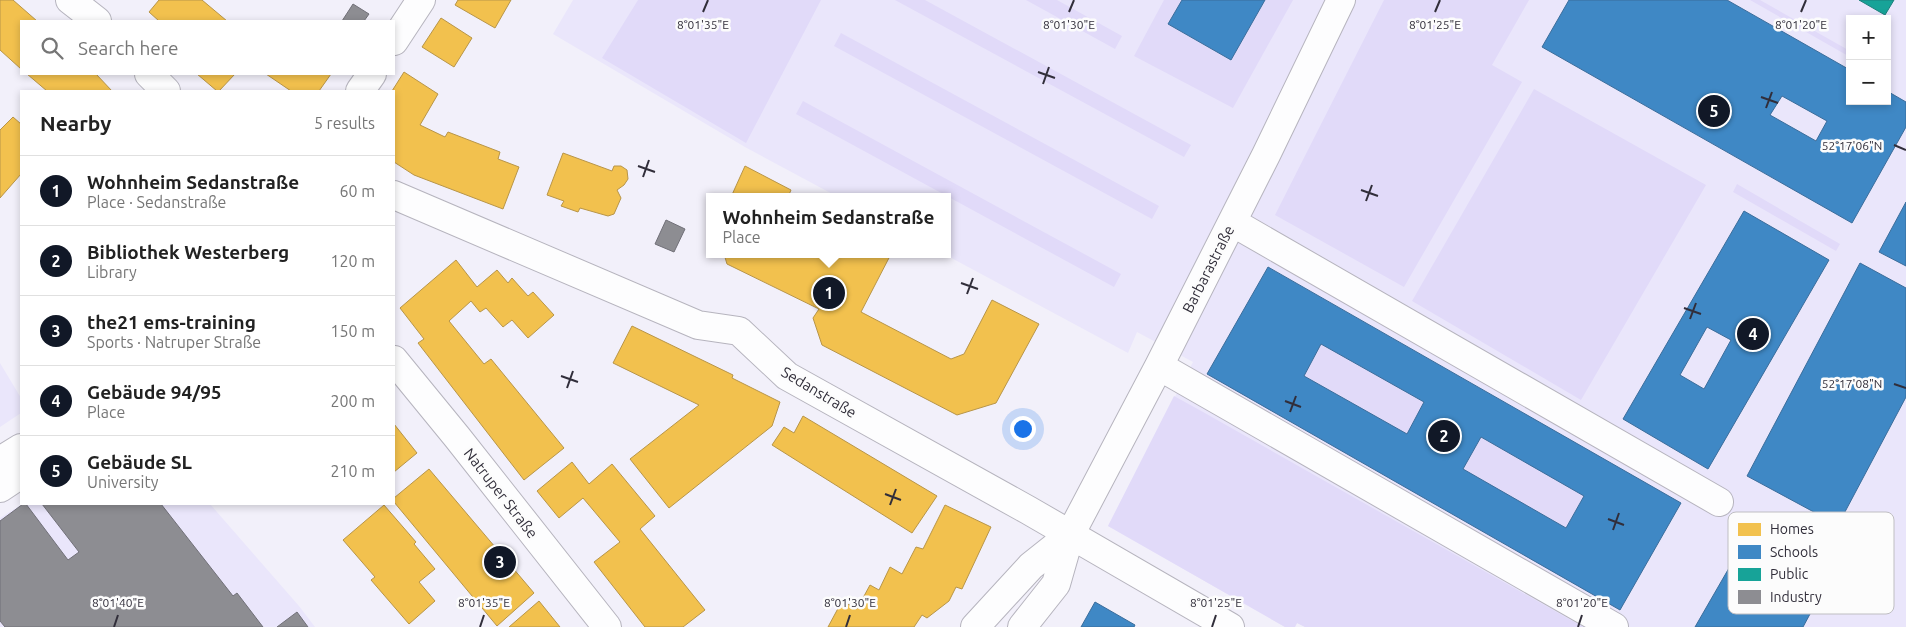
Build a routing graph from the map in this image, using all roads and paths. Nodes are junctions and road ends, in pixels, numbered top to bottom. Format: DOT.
graph roads {
  1 [pos="70,0"];
  2 [pos="421,0"];
  3 [pos="1341,0"];
  4 [pos="95,20"];
  5 [pos="395,39"];
  6 [pos="149,75"];
  7 [pos="371,75"];
  8 [pos="165,90"];
  9 [pos="361,90"];
  10 [pos="395,196"];
  11 [pos="1232,222"];
  12 [pos="395,361"];
  13 [pos="1159,366"];
  14 [pos="20,449"];
  15 [pos="0,461"];
  16 [pos="20,475"];
  17 [pos="0,488"];
  18 [pos="1720,502"];
  19 [pos="1070,535"];
  20 [pos="607,627"];
  21 [pos="974,627"];
  22 [pos="1022,627"];
  23 [pos="1230,627"];
  24 [pos="1614,627"];
  1 -- 4 [label="street"];
  2 -- 5 [label="street"];
  3 -- 11 [label="street, Barbarastraße"];
  6 -- 8 [label="street"];
  7 -- 9 [label="street"];
  10 -- 19 [label="street, Sedanstraße"];
  11 -- 13 [label="street, Barbarastraße"];
  11 -- 18 [label="street"];
  12 -- 20 [label="street, Natruper Straße"];
  13 -- 19 [label="street, Barbarastraße"];
  13 -- 24 [label="street"];
  14 -- 15 [label="street"];
  16 -- 17 [label="street"];
  19 -- 21 [label="street, Barbarastraße"];
  19 -- 22 [label="street, Barbarastraße"];
  19 -- 23 [label="street, Sedanstraße"];
}
